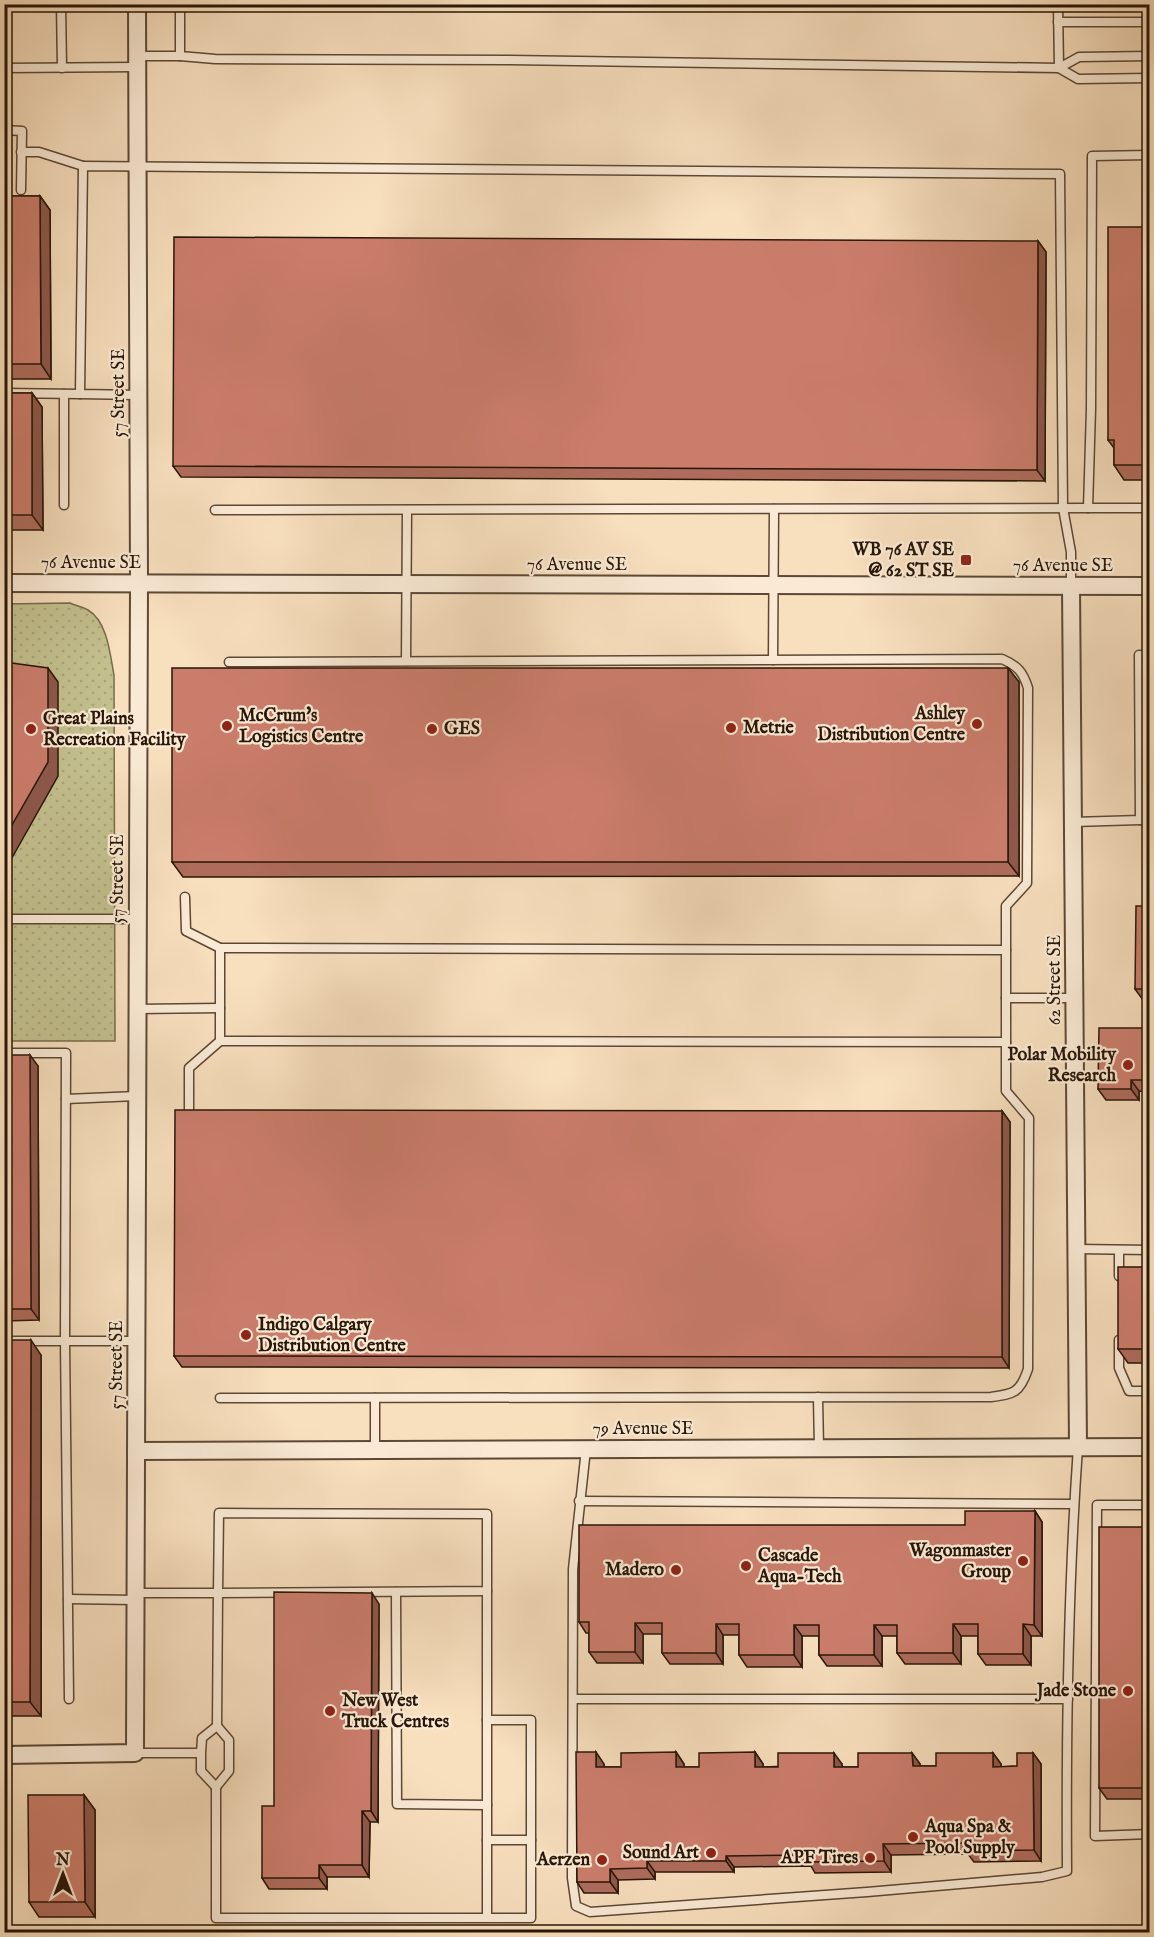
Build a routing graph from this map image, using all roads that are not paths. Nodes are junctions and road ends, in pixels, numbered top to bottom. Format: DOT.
graph roads {
  1 [pos="61,4"];
  2 [pos="137,4"];
  3 [pos="180,4"];
  4 [pos="1058,4"];
  5 [pos="1058,22"];
  6 [pos="1149,22"];
  7 [pos="180,56"];
  8 [pos="1149,56"];
  9 [pos="137,62"];
  10 [pos="4,68"];
  11 [pos="62,68"];
  12 [pos="1059,68"];
  13 [pos="1149,78"];
  14 [pos="4,130"];
  15 [pos="21,152"];
  16 [pos="1149,155"];
  17 [pos="83,166"];
  18 [pos="137,167"];
  19 [pos="21,190"];
  20 [pos="4,393"];
  21 [pos="64,394"];
  22 [pos="80,394"];
  23 [pos="138,395"];
  24 [pos="64,505"];
  25 [pos="1063,508"];
  26 [pos="1088,508"];
  27 [pos="1149,508"];
  28 [pos="774,509"];
  29 [pos="215,510"];
  30 [pos="406,510"];
  31 [pos="4,583"];
  32 [pos="139,583"];
  33 [pos="405,584"];
  34 [pos="772,585"];
  35 [pos="1071,586"];
  36 [pos="1149,586"];
  37 [pos="1149,655"];
  38 [pos="773,660"];
  39 [pos="229,662"];
  40 [pos="406,662"];
  41 [pos="1145,821"];
  42 [pos="1073,822"];
  43 [pos="185,897"];
  44 [pos="4,918"];
  45 [pos="138,918"];
  46 [pos="220,948"];
  47 [pos="1006,950"];
  48 [pos="1006,998"];
  49 [pos="1075,998"];
  50 [pos="220,1008"];
  51 [pos="137,1009"];
  52 [pos="220,1041"];
  53 [pos="1006,1042"];
  54 [pos="4,1053"];
  55 [pos="137,1096"];
  56 [pos="66,1099"];
  57 [pos="189,1113"];
  58 [pos="1077,1250"];
  59 [pos="1119,1250"];
  60 [pos="1149,1250"];
  61 [pos="1119,1285"];
  62 [pos="1119,1333"];
  63 [pos="4,1341"];
  64 [pos="65,1341"];
  65 [pos="137,1341"];
  66 [pos="1149,1391"];
  67 [pos="819,1397"];
  68 [pos="220,1398"];
  69 [pos="375,1398"];
  70 [pos="1078,1447"];
  71 [pos="1149,1447"];
  72 [pos="819,1448"];
  73 [pos="586,1449"];
  74 [pos="375,1450"];
  75 [pos="136,1451"];
  76 [pos="579,1501"];
  77 [pos="1074,1504"];
  78 [pos="1149,1505"];
  79 [pos="487,1591"];
  80 [pos="396,1592"];
  81 [pos="218,1593"];
  82 [pos="136,1596"];
  83 [pos="68,1599"];
  84 [pos="69,1699"];
  85 [pos="573,1699"];
  86 [pos="1068,1699"];
  87 [pos="487,1720"];
  88 [pos="217,1726"];
  89 [pos="135,1753"];
  90 [pos="201,1753"];
  91 [pos="4,1755"];
  92 [pos="216,1787"];
  93 [pos="487,1805"];
  94 [pos="1149,1834"];
  95 [pos="487,1839"];
  96 [pos="531,1839"];
  97 [pos="487,1918"];
  1 -- 11 [label="lane"];
  2 -- 9 [label="street, 57 Street SE"];
  3 -- 7 [label="lane"];
  4 -- 5 [label="lane"];
  5 -- 6 [label="lane"];
  5 -- 12 [label="lane"];
  7 -- 9 [label="lane"];
  7 -- 12 [label="lane"];
  8 -- 12 [label="lane"];
  9 -- 11 [label="lane"];
  9 -- 18 [label="street, 57 Street SE"];
  10 -- 11 [label="lane"];
  12 -- 13 [label="lane"];
  14 -- 15 [label="lane"];
  15 -- 17 [label="lane"];
  15 -- 19 [label="lane"];
  16 -- 26 [label="lane"];
  17 -- 18 [label="lane"];
  17 -- 22 [label="lane"];
  18 -- 23 [label="street, 57 Street SE"];
  18 -- 25 [label="lane"];
  20 -- 21 [label="lane"];
  21 -- 22 [label="lane"];
  21 -- 24 [label="lane"];
  22 -- 23 [label="lane"];
  23 -- 32 [label="street, 57 Street SE"];
  25 -- 26 [label="lane"];
  25 -- 28 [label="lane"];
  25 -- 35 [label="lane"];
  26 -- 27 [label="lane"];
  28 -- 30 [label="lane"];
  28 -- 34 [label="lane"];
  29 -- 30 [label="lane"];
  30 -- 33 [label="lane"];
  31 -- 32 [label="street, 76 Avenue SE"];
  32 -- 33 [label="street, 76 Avenue SE"];
  32 -- 45 [label="street, 57 Street SE"];
  33 -- 34 [label="street, 76 Avenue SE"];
  33 -- 40 [label="lane"];
  34 -- 35 [label="street, 76 Avenue SE"];
  34 -- 38 [label="lane"];
  35 -- 36 [label="street, 76 Avenue SE"];
  35 -- 42 [label="street, 62 Street SE"];
  37 -- 41 [label="lane"];
  38 -- 40 [label="lane"];
  38 -- 47 [label="lane"];
  39 -- 40 [label="lane"];
  41 -- 42 [label="lane"];
  42 -- 49 [label="street, 62 Street SE"];
  43 -- 46 [label="lane"];
  44 -- 45 [label="lane"];
  45 -- 51 [label="street, 57 Street SE"];
  46 -- 47 [label="lane"];
  46 -- 50 [label="lane"];
  47 -- 48 [label="lane"];
  48 -- 49 [label="lane"];
  48 -- 53 [label="lane"];
  49 -- 58 [label="street, 62 Street SE"];
  50 -- 51 [label="lane"];
  50 -- 52 [label="lane"];
  51 -- 55 [label="street, 57 Street SE"];
  52 -- 53 [label="lane"];
  52 -- 57 [label="lane"];
  53 -- 67 [label="lane"];
  54 -- 56 [label="lane"];
  55 -- 56 [label="lane"];
  55 -- 65 [label="street, 57 Street SE"];
  56 -- 64 [label="lane"];
  58 -- 59 [label="lane"];
  58 -- 70 [label="street, 62 Street SE"];
  59 -- 60 [label="lane"];
  59 -- 61 [label="lane"];
  62 -- 66 [label="lane"];
  63 -- 64 [label="lane"];
  64 -- 65 [label="lane"];
  64 -- 83 [label="lane"];
  65 -- 75 [label="street, 57 Street SE"];
  67 -- 69 [label="lane"];
  67 -- 72 [label="lane"];
  68 -- 69 [label="lane"];
  69 -- 74 [label="lane"];
  70 -- 71 [label="street, 79 Avenue SE"];
  70 -- 72 [label="street, 79 Avenue SE"];
  70 -- 77 [label="lane"];
  72 -- 73 [label="street, 79 Avenue SE"];
  73 -- 74 [label="street, 79 Avenue SE"];
  73 -- 76 [label="lane"];
  74 -- 75 [label="street, 79 Avenue SE"];
  75 -- 82 [label="street, 57 Street SE"];
  76 -- 77 [label="lane"];
  76 -- 85 [label="lane"];
  77 -- 86 [label="lane"];
  78 -- 94 [label="lane"];
  79 -- 80 [label="lane"];
  79 -- 81 [label="lane"];
  79 -- 87 [label="lane"];
  80 -- 81 [label="lane"];
  80 -- 93 [label="lane"];
  81 -- 82 [label="lane"];
  81 -- 88 [label="lane"];
  82 -- 83 [label="lane"];
  82 -- 89 [label="street, 57 Street SE"];
  83 -- 84 [label="lane"];
  85 -- 86 [label="lane"];
  85 -- 86 [label="lane"];
  87 -- 93 [label="lane"];
  87 -- 96 [label="lane"];
  88 -- 90 [label="lane"];
  88 -- 92 [label="lane"];
  89 -- 90 [label="lane"];
  89 -- 91 [label="street"];
  90 -- 92 [label="lane"];
  92 -- 97 [label="lane"];
  93 -- 95 [label="lane"];
  95 -- 96 [label="lane"];
  95 -- 97 [label="lane"];
  96 -- 97 [label="lane"];
}
